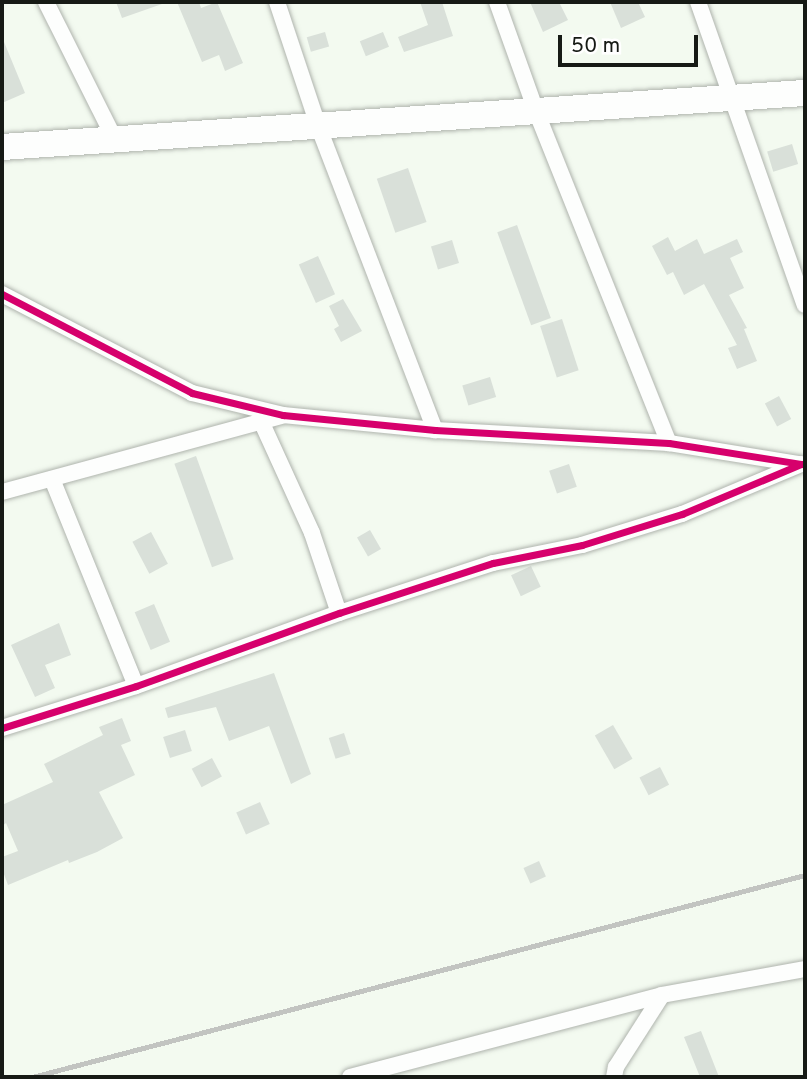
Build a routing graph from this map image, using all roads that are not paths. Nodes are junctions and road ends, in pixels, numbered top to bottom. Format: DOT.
graph roads {
  1 [pos="46,2"];
  2 [pos="277,2"];
  3 [pos="497,2"];
  4 [pos="698,2"];
  5 [pos="805,93"];
  6 [pos="732,98"];
  7 [pos="536,111"];
  8 [pos="319,128"];
  9 [pos="115,140"];
  10 [pos="2,147"];
  11 [pos="2,294"];
  12 [pos="805,305"];
  13 [pos="283,415"];
  14 [pos="261,421"];
  15 [pos="435,430"];
  16 [pos="669,443"];
  17 [pos="803,464"];
  18 [pos="52,479"];
  19 [pos="2,492"];
  20 [pos="339,613"];
  21 [pos="136,686"];
  22 [pos="2,728"];
  23 [pos="805,970"];
  24 [pos="662,995"];
  25 [pos="350,1077"];
  26 [pos="614,1077"];
  1 -- 9 [label="street"];
  2 -- 8 [label="street"];
  3 -- 7 [label="street"];
  4 -- 6 [label="street"];
  5 -- 6 [label="main road"];
  6 -- 7 [label="main road"];
  6 -- 12 [label="street"];
  7 -- 8 [label="main road"];
  7 -- 16 [label="street"];
  8 -- 9 [label="main road"];
  8 -- 15 [label="street"];
  9 -- 10 [label="main road"];
  11 -- 13 [label="street"];
  13 -- 14 [label="street"];
  13 -- 15 [label="street"];
  14 -- 18 [label="street"];
  14 -- 20 [label="street"];
  15 -- 16 [label="street"];
  16 -- 17 [label="street"];
  17 -- 20 [label="street"];
  18 -- 19 [label="street"];
  18 -- 21 [label="street"];
  20 -- 21 [label="street"];
  21 -- 22 [label="street"];
  23 -- 24 [label="street"];
  24 -- 25 [label="street"];
  24 -- 26 [label="street"];
}
